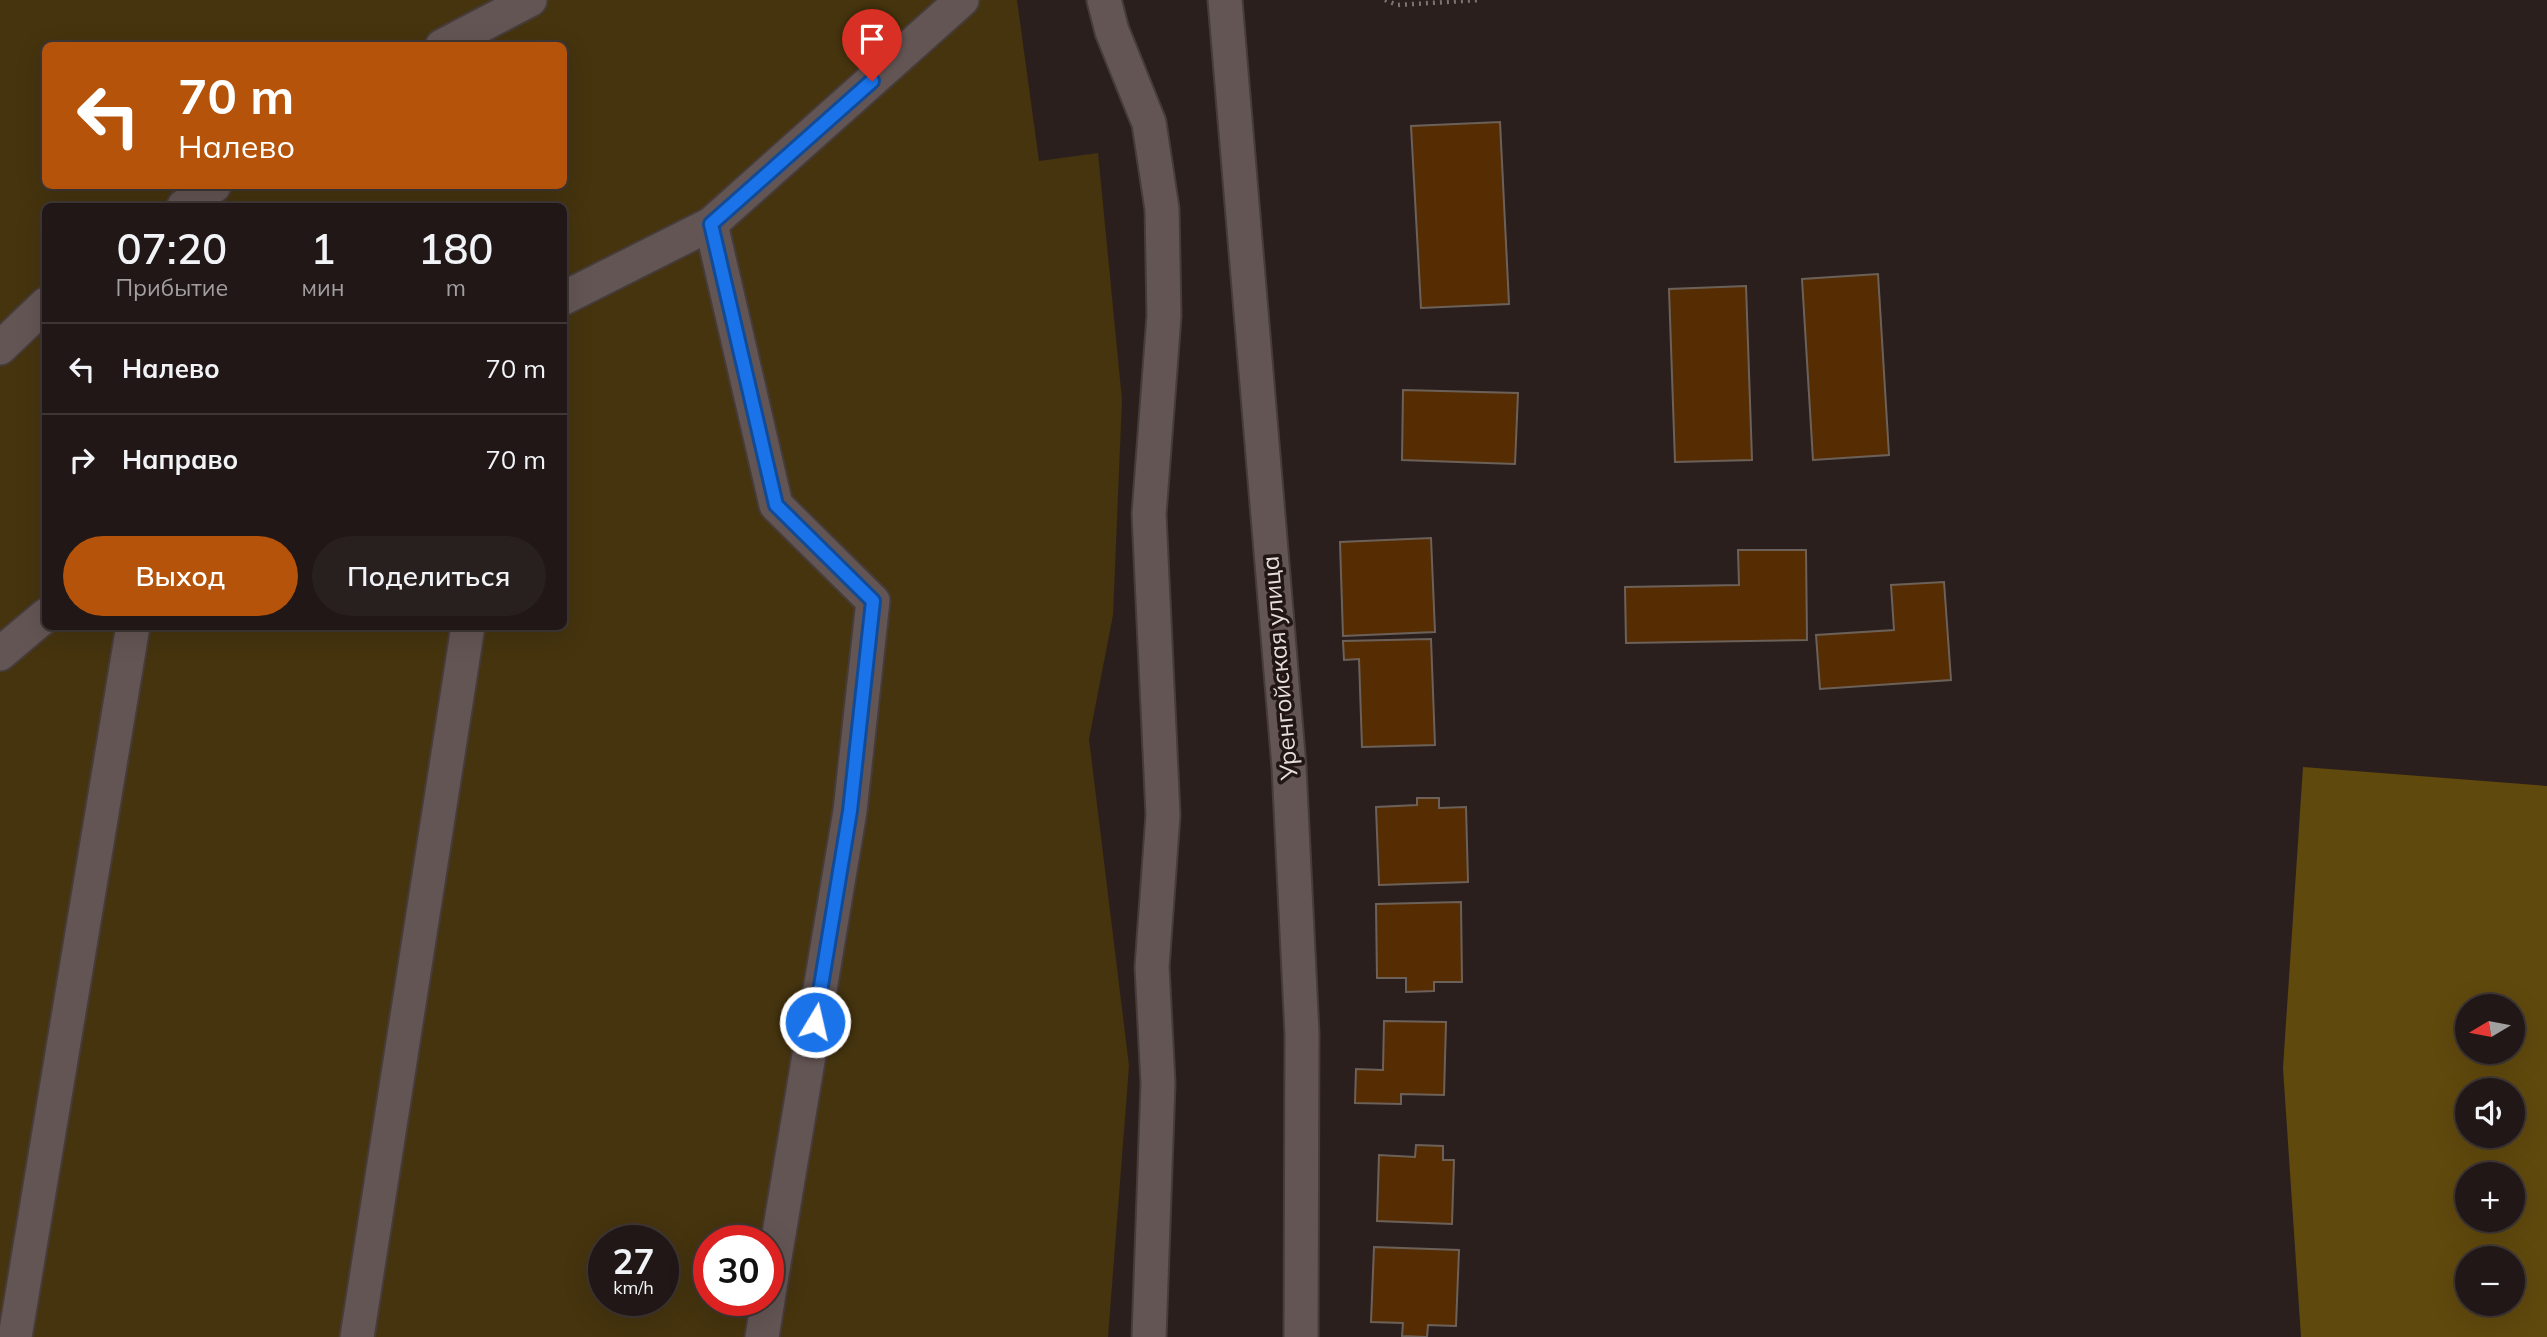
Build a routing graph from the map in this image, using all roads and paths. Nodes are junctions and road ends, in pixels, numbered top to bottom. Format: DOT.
graph roads {
  1 [pos="530,0"];
  2 [pos="962,0"];
  3 [pos="1104,0"];
  4 [pos="1224,0"];
  5 [pos="1385,0"];
  6 [pos="1479,0"];
  7 [pos="450,42"];
  8 [pos="210,189"];
  9 [pos="188,203"];
  10 [pos="711,224"];
  11 [pos="567,296"];
  12 [pos="42,307"];
  13 [pos="0,348"];
  14 [pos="42,618"];
  15 [pos="132,630"];
  16 [pos="467,630"];
  17 [pos="0,654"];
  18 [pos="781,1225"];
  19 [pos="765,1316"];
  20 [pos="15,1337"];
  21 [pos="357,1337"];
  22 [pos="762,1337"];
  23 [pos="1149,1337"];
  24 [pos="1301,1337"];
  1 -- 7 [label="street"];
  2 -- 10 [label="street"];
  3 -- 23 [label="street"];
  4 -- 24 [label="street, Уренгойская улица"];
  5 -- 6 [label="path"];
  8 -- 9 [label="street"];
  10 -- 11 [label="street"];
  10 -- 18 [label="street"];
  12 -- 13 [label="street"];
  14 -- 17 [label="street"];
  15 -- 20 [label="street"];
  16 -- 21 [label="street"];
  19 -- 22 [label="street"];
}
